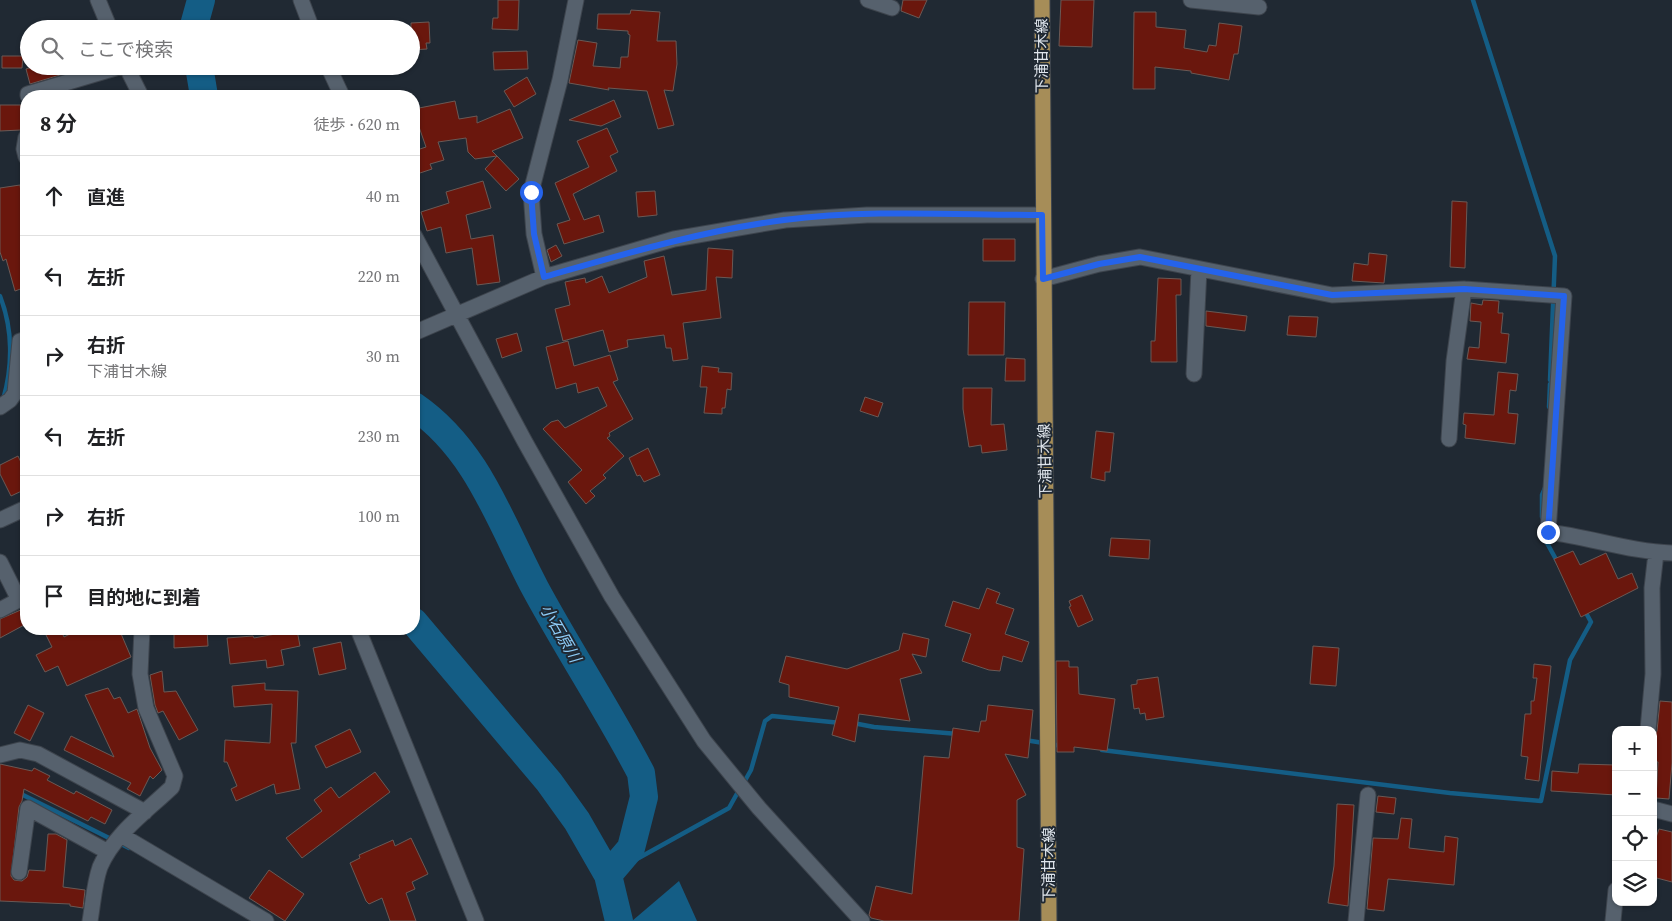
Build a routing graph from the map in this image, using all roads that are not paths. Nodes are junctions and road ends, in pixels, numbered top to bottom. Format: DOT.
graph roads {
  1 [pos="98,0"];
  2 [pos="301,0"];
  3 [pos="576,0"];
  4 [pos="868,0"];
  5 [pos="1042,0"];
  6 [pos="1191,0"];
  7 [pos="1259,7"];
  8 [pos="892,8"];
  9 [pos="106,20"];
  10 [pos="309,20"];
  11 [pos="92,75"];
  12 [pos="130,75"];
  13 [pos="332,75"];
  14 [pos="41,90"];
  15 [pos="138,90"];
  16 [pos="339,90"];
  17 [pos="1042,215"];
  18 [pos="420,247"];
  19 [pos="1198,269"];
  20 [pos="544,277"];
  21 [pos="1043,279"];
  22 [pos="1464,289"];
  23 [pos="453,316"];
  24 [pos="420,330"];
  25 [pos="20,340"];
  26 [pos="1194,374"];
  27 [pos="5,403"];
  28 [pos="1449,439"];
  29 [pos="20,511"];
  30 [pos="0,520"];
  31 [pos="1656,553"];
  32 [pos="1672,553"];
  33 [pos="0,562"];
  34 [pos="20,595"];
  35 [pos="20,599"];
  36 [pos="0,610"];
  37 [pos="142,635"];
  38 [pos="360,635"];
  39 [pos="1648,726"];
  40 [pos="0,755"];
  41 [pos="1368,795"];
  42 [pos="1657,810"];
  43 [pos="145,812"];
  44 [pos="1672,814"];
  45 [pos="121,835"];
  46 [pos="108,852"];
  47 [pos="19,872"];
  48 [pos="1614,906"];
  49 [pos="90,921"];
  50 [pos="266,921"];
  51 [pos="476,921"];
  52 [pos="862,921"];
  53 [pos="1049,921"];
  54 [pos="1360,921"];
  55 [pos="1613,921"];
  1 -- 9 [label="street"];
  2 -- 10 [label="street"];
  3 -- 20 [label="street"];
  4 -- 8 [label="street"];
  5 -- 17 [label="main road, 下浦甘木線"];
  6 -- 7 [label="street"];
  11 -- 14 [label="street"];
  12 -- 15 [label="street"];
  13 -- 16 [label="street"];
  17 -- 20 [label="street"];
  17 -- 21 [label="main road, 下浦甘木線"];
  18 -- 23 [label="street"];
  19 -- 21 [label="street"];
  19 -- 22 [label="street"];
  19 -- 26 [label="street"];
  20 -- 23 [label="street"];
  21 -- 53 [label="main road, 下浦甘木線"];
  22 -- 28 [label="street"];
  22 -- 31 [label="street"];
  23 -- 24 [label="street"];
  23 -- 52 [label="street"];
  25 -- 27 [label="street"];
  29 -- 30 [label="street"];
  31 -- 32 [label="street"];
  31 -- 39 [label="street"];
  33 -- 34 [label="street"];
  35 -- 36 [label="street"];
  37 -- 43 [label="street"];
  38 -- 51 [label="street"];
  40 -- 43 [label="street"];
  41 -- 54 [label="street"];
  42 -- 44 [label="street"];
  43 -- 45 [label="street"];
  45 -- 46 [label="street"];
  45 -- 50 [label="street"];
  46 -- 47 [label="street"];
  46 -- 49 [label="street"];
  48 -- 55 [label="street"];
}
